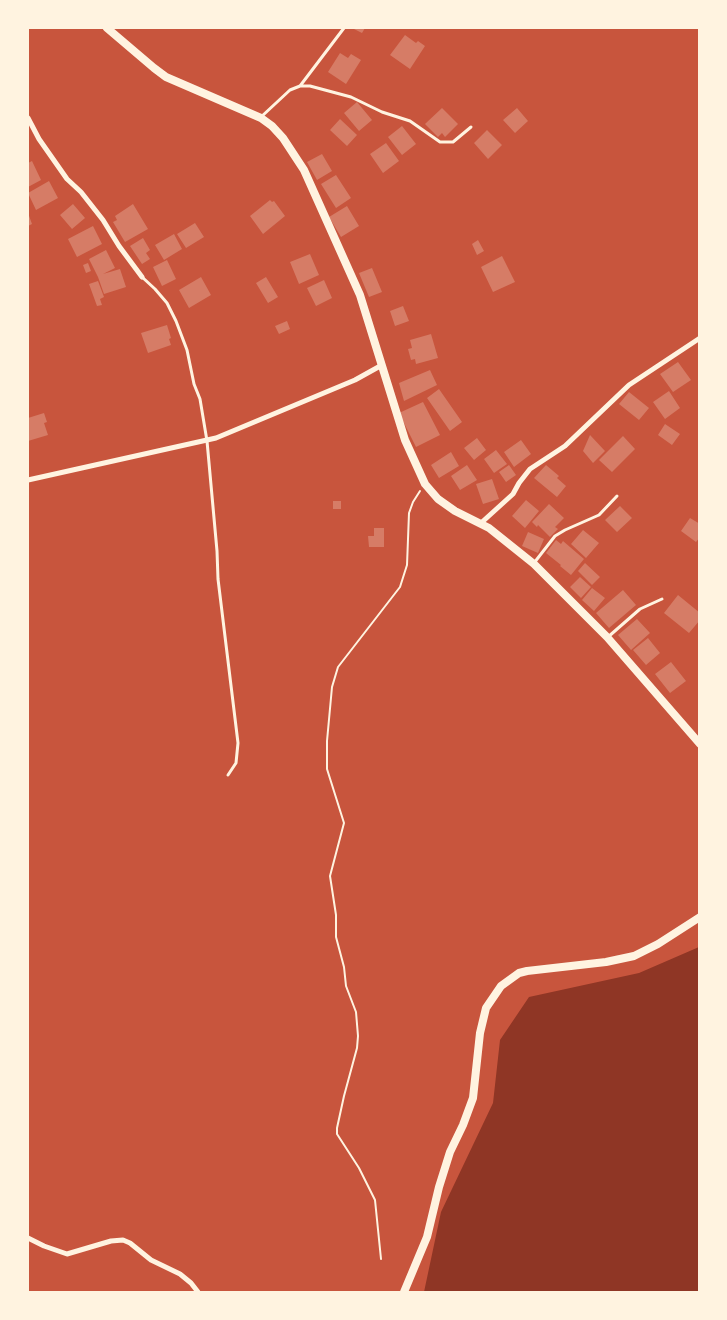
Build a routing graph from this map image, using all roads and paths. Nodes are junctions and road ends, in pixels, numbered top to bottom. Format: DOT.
graph roads {
  1 [pos="107,28"];
  2 [pos="344,28"];
  3 [pos="300,86"];
  4 [pos="28,118"];
  5 [pos="260,118"];
  6 [pos="472,127"];
  7 [pos="142,277"];
  8 [pos="700,338"];
  9 [pos="382,365"];
  10 [pos="207,441"];
  11 [pos="28,480"];
  12 [pos="425,484"];
  13 [pos="617,496"];
  14 [pos="481,523"];
  15 [pos="534,564"];
  16 [pos="662,599"];
  17 [pos="607,637"];
  18 [pos="700,744"];
  19 [pos="228,775"];
  20 [pos="700,917"];
  21 [pos="28,1238"];
  22 [pos="381,1259"];
  23 [pos="198,1292"];
  24 [pos="404,1292"];
  1 -- 5 [label="street"];
  2 -- 3 [label="lane"];
  3 -- 5 [label="lane"];
  3 -- 6 [label="lane"];
  4 -- 7 [label="street"];
  5 -- 9 [label="street"];
  7 -- 10 [label="lane"];
  8 -- 14 [label="street"];
  9 -- 10 [label="street"];
  9 -- 12 [label="street"];
  10 -- 11 [label="street"];
  10 -- 19 [label="lane"];
  12 -- 14 [label="street"];
  12 -- 22 [label="path"];
  13 -- 15 [label="lane"];
  14 -- 15 [label="street"];
  15 -- 17 [label="street"];
  16 -- 17 [label="lane"];
  17 -- 18 [label="street"];
  20 -- 24 [label="street"];
  21 -- 23 [label="street"];
}
